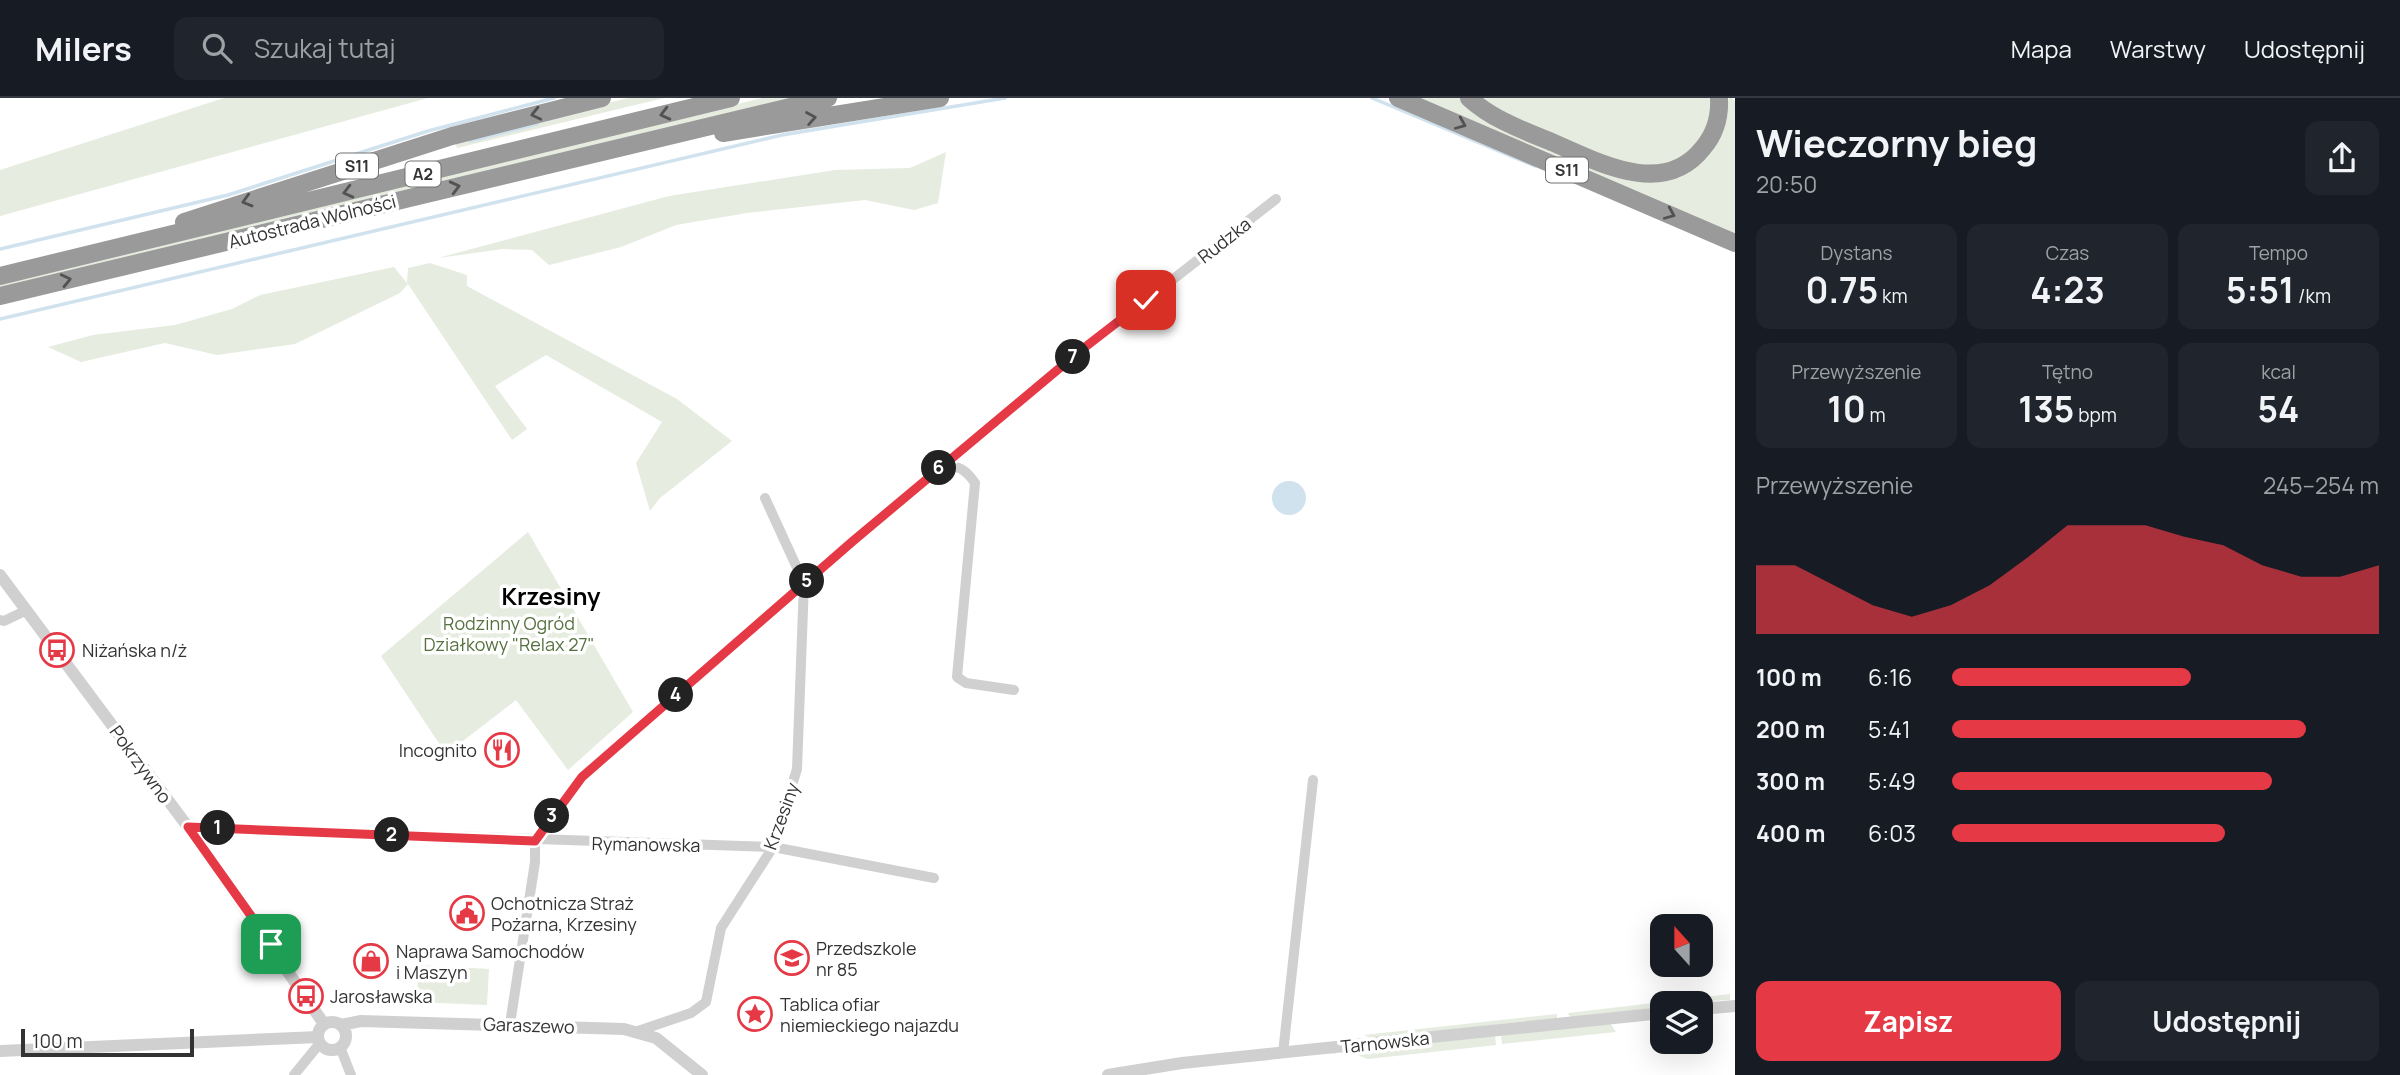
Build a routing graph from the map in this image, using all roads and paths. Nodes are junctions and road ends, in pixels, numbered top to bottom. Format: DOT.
graph roads {
  1 [pos="602,98"];
  2 [pos="731,98"];
  3 [pos="828,98"];
  4 [pos="940,98"];
  5 [pos="1398,98"];
  6 [pos="1469,98"];
  7 [pos="1720,98"];
  8 [pos="647,141"];
  9 [pos="1276,199"];
  10 [pos="1735,243"];
  11 [pos="116,248"];
  12 [pos="0,276"];
  13 [pos="0,296"];
  14 [pos="943,466"];
  15 [pos="765,498"];
  16 [pos="0,575"];
  17 [pos="804,583"];
  18 [pos="27,610"];
  19 [pos="0,620"];
  20 [pos="1014,690"];
  21 [pos="1313,780"];
  22 [pos="188,827"];
  23 [pos="535,841"];
  24 [pos="774,847"];
  25 [pos="934,878"];
  26 [pos="1735,1006"];
  27 [pos="1713,1008"];
  28 [pos="1650,1014"];
  29 [pos="324,1024"];
  30 [pos="510,1024"];
  31 [pos="341,1025"];
  32 [pos="638,1031"];
  33 [pos="319,1040"];
  34 [pos="340,1047"];
  35 [pos="0,1051"];
  36 [pos="1283,1053"];
  37 [pos="295,1075"];
  38 [pos="351,1075"];
  39 [pos="702,1075"];
  40 [pos="1108,1075"];
  1 -- 11 [label="highway, S11, one-way"];
  2 -- 11 [label="highway, Autostrada Wolności / A2, one-way"];
  3 -- 8 [label="highway, Autostrada Wolności / A2"];
  8 -- 4 [label="highway, one-way"];
  5 -- 10 [label="highway, S11, one-way"];
  6 -- 7 [label="highway"];
  13 -- 8 [label="highway, Autostrada Wolności / A2, one-way"];
  9 -- 14 [label="street, Rudzka"];
  11 -- 12 [label="highway, Autostrada Wolności / A2"];
  14 -- 17 [label="street, Rudzka"];
  14 -- 20 [label="street"];
  15 -- 17 [label="street"];
  16 -- 18 [label="street, Pokrzywno"];
  17 -- 23 [label="street, Rudzka"];
  17 -- 24 [label="street, Krzesiny"];
  18 -- 19 [label="street"];
  18 -- 22 [label="street, Pokrzywno"];
  21 -- 36 [label="street"];
  22 -- 23 [label="street, Rymanowska"];
  22 -- 29 [label="street, Pokrzywno"];
  23 -- 24 [label="street, Rymanowska"];
  23 -- 30 [label="street"];
  24 -- 25 [label="street, Rymanowska"];
  24 -- 32 [label="street, Krzesiny"];
  26 -- 27 [label="street"];
  28 -- 36 [label="street, Tarnowska"];
  29 -- 31 [label="street"];
  29 -- 33 [label="street"];
  30 -- 31 [label="street, Garaszewo"];
  30 -- 32 [label="street, Garaszewo"];
  31 -- 34 [label="street"];
  32 -- 39 [label="street, Garaszewo"];
  33 -- 34 [label="street"];
  33 -- 35 [label="street"];
  33 -- 37 [label="street"];
  34 -- 38 [label="street"];
  36 -- 40 [label="street, Tarnowska"];
}
